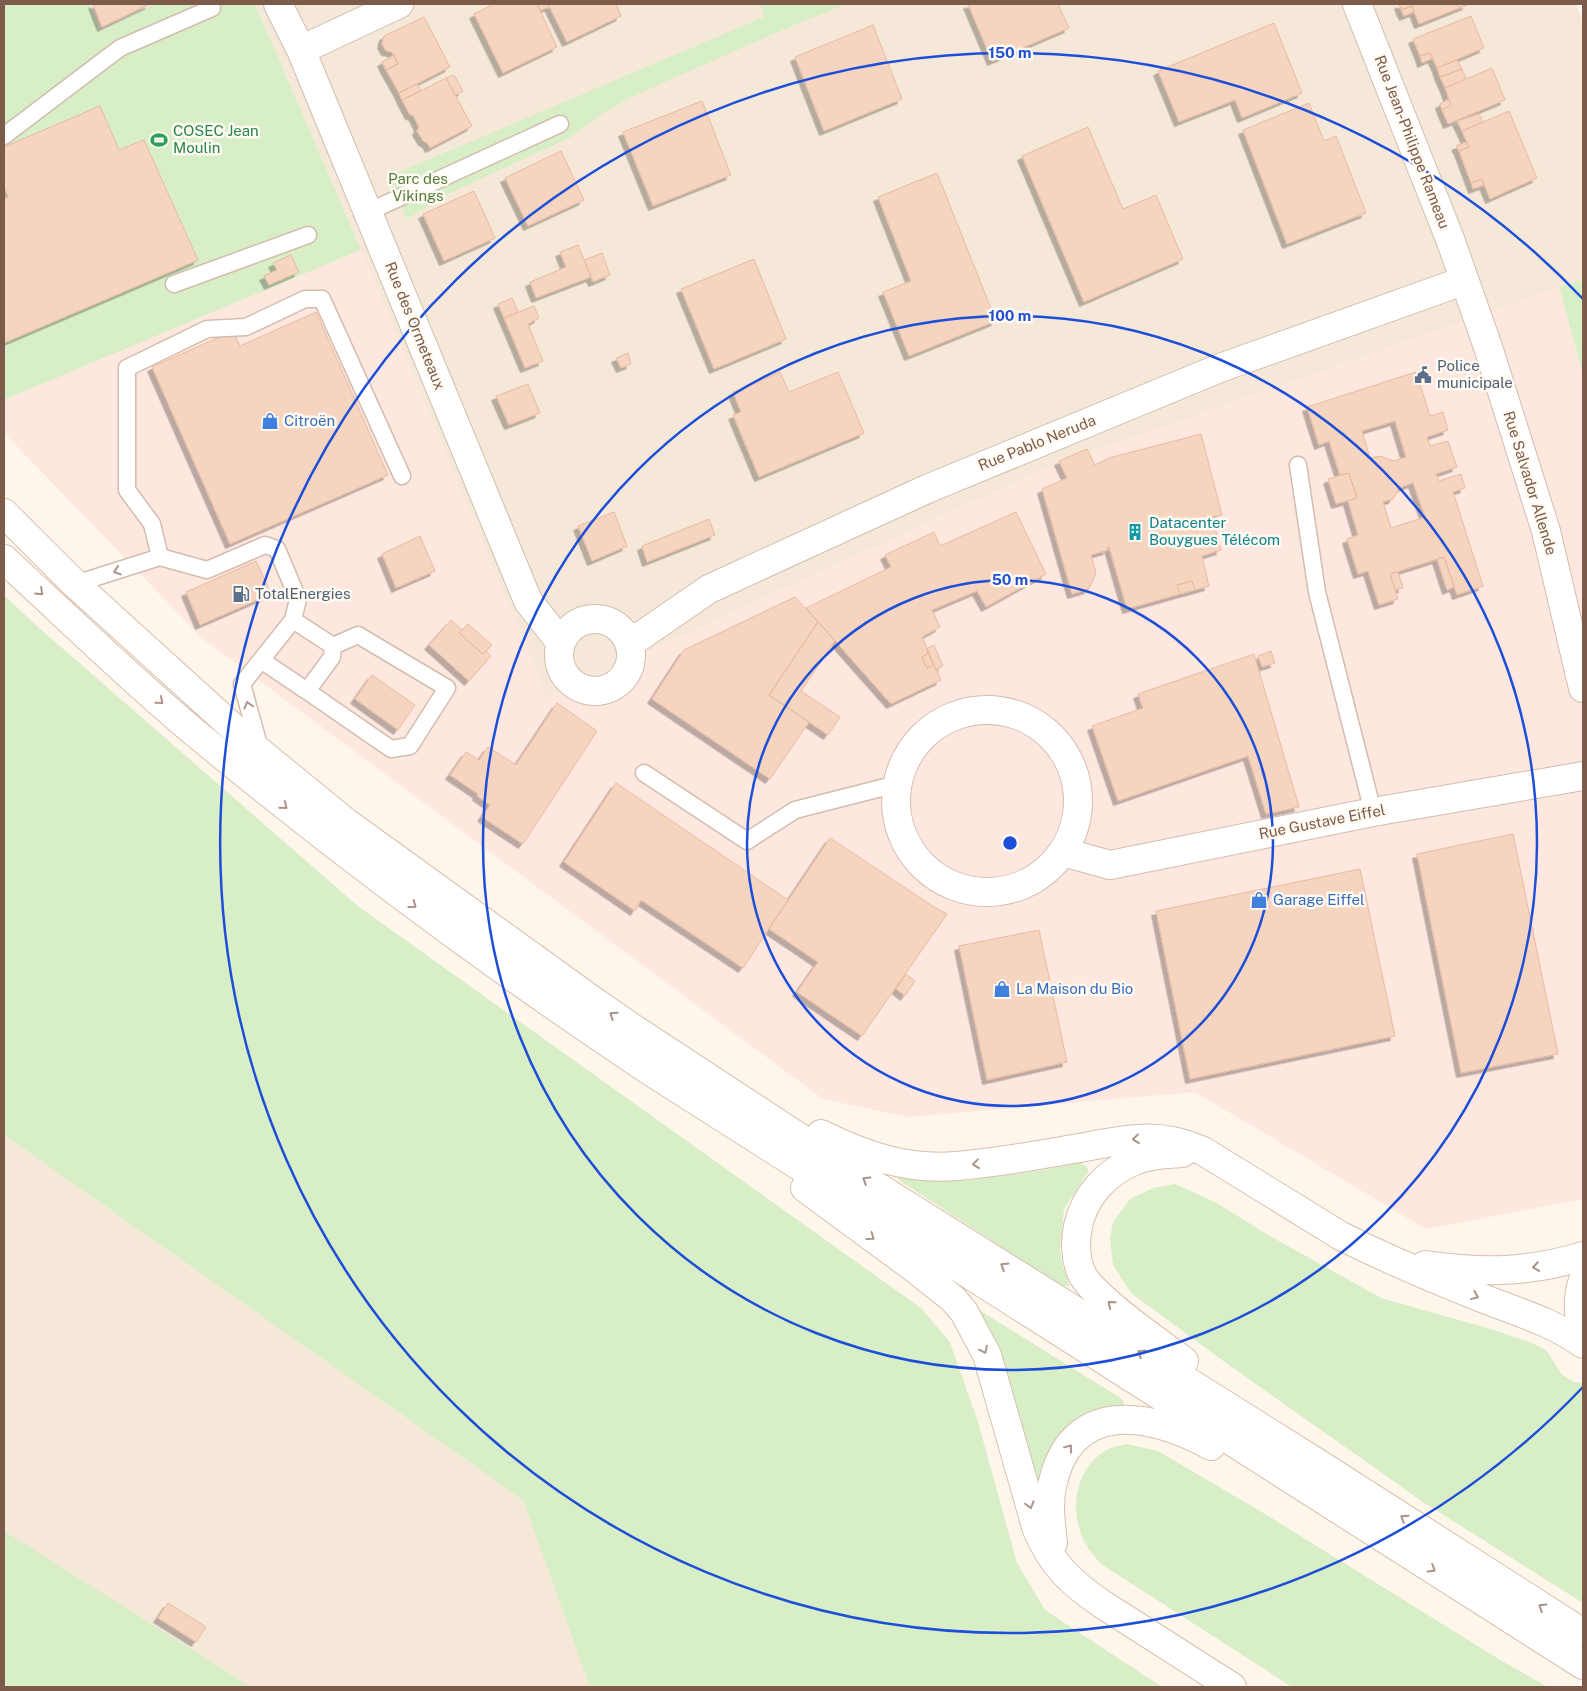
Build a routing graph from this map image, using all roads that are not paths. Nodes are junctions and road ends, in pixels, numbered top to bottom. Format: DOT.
graph roads {
  1 [pos="278,4"];
  2 [pos="399,4"];
  3 [pos="1357,4"];
  4 [pos="212,8"];
  5 [pos="301,50"];
  6 [pos="560,124"];
  7 [pos="4,136"];
  8 [pos="368,212"];
  9 [pos="308,235"];
  10 [pos="1463,281"];
  11 [pos="174,284"];
  12 [pos="1298,465"];
  13 [pos="402,476"];
  14 [pos="4,513"];
  15 [pos="160,557"];
  16 [pos="4,559"];
  17 [pos="75,584"];
  18 [pos="293,620"];
  19 [pos="561,643"];
  20 [pos="629,644"];
  21 [pos="334,646"];
  22 [pos="261,660"];
  23 [pos="1583,688"];
  24 [pos="308,691"];
  25 [pos="260,752"];
  26 [pos="644,773"];
  27 [pos="1583,776"];
  28 [pos="897,784"];
  29 [pos="1373,812"];
  30 [pos="1063,852"];
  31 [pos="645,1036"];
  32 [pos="650,1071"];
  33 [pos="1215,1160"];
  34 [pos="1583,1256"];
  35 [pos="1382,1257"];
  36 [pos="1583,1280"];
  37 [pos="1583,1334"];
  38 [pos="1583,1344"];
  39 [pos="1316,1462"];
  40 [pos="1391,1543"];
  41 [pos="1055,1562"];
  42 [pos="1583,1633"];
  43 [pos="1583,1664"];
  44 [pos="1232,1687"];
  1 -- 5 [label="main road, Rue des Ormeteaux"];
  2 -- 5 [label="main road"];
  3 -- 10 [label="main road, Rue Jean-Philippe Rameau"];
  4 -- 7 [label="lane"];
  5 -- 8 [label="main road, Rue des Ormeteaux"];
  6 -- 8 [label="lane"];
  8 -- 19 [label="main road, Rue des Ormeteaux"];
  9 -- 11 [label="lane"];
  10 -- 20 [label="main road, Rue Pablo Neruda"];
  10 -- 23 [label="main road, Rue Salvador Allende"];
  12 -- 29 [label="lane"];
  13 -- 15 [label="lane"];
  14 -- 17 [label="main road"];
  15 -- 17 [label="lane, one-way"];
  15 -- 18 [label="lane"];
  16 -- 32 [label="main road, one-way"];
  17 -- 25 [label="main road"];
  18 -- 21 [label="lane"];
  18 -- 22 [label="lane"];
  19 -- 20 [label="main road"];
  19 -- 20 [label="main road"];
  21 -- 24 [label="lane"];
  21 -- 24 [label="lane"];
  22 -- 24 [label="lane"];
  25 -- 22 [label="lane, one-way"];
  31 -- 25 [label="main road, one-way"];
  26 -- 28 [label="lane"];
  27 -- 29 [label="main road, Rue Gustave Eiffel"];
  28 -- 30 [label="main road"];
  28 -- 30 [label="main road"];
  29 -- 30 [label="main road, Rue Gustave Eiffel"];
  33 -- 31 [label="main road, one-way"];
  39 -- 31 [label="main road, one-way"];
  32 -- 40 [label="main road"];
  32 -- 41 [label="main road, one-way"];
  33 -- 35 [label="main road"];
  39 -- 33 [label="main road, one-way"];
  34 -- 35 [label="main road, one-way"];
  35 -- 38 [label="main road, one-way"];
  36 -- 37 [label="main road"];
  42 -- 39 [label="main road, one-way"];
  41 -- 40 [label="main road, one-way"];
  40 -- 43 [label="main road, one-way"];
  41 -- 44 [label="main road"];
}
